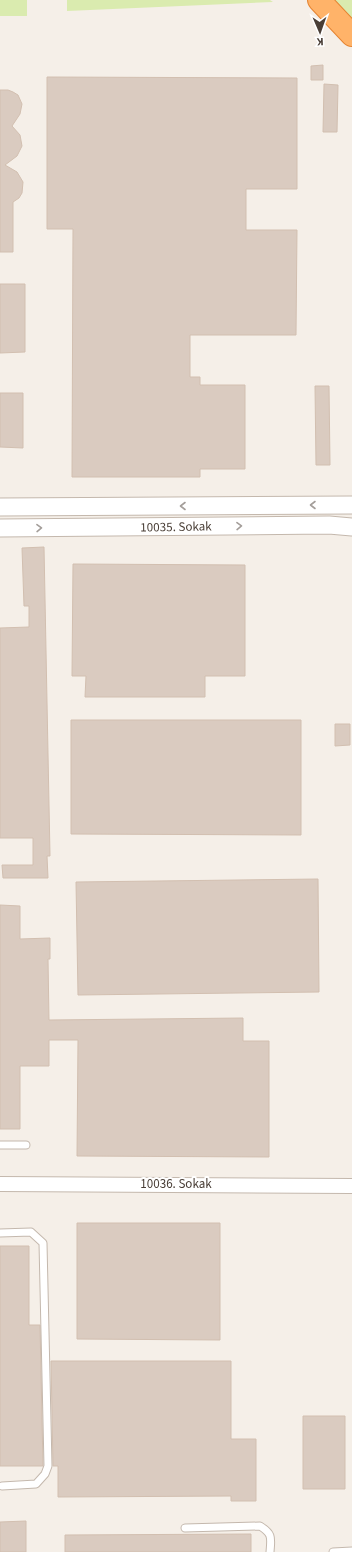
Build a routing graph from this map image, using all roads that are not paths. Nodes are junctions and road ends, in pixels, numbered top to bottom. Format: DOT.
graph roads {
  1 [pos="319,0"];
  2 [pos="352,35"];
  3 [pos="352,505"];
  4 [pos="0,506"];
  5 [pos="0,528"];
  6 [pos="352,528"];
  7 [pos="0,1145"];
  8 [pos="26,1145"];
  9 [pos="0,1184"];
  10 [pos="352,1186"];
  11 [pos="0,1233"];
  12 [pos="2,1486"];
  13 [pos="186,1528"];
  14 [pos="352,1551"];
  15 [pos="270,1552"];
  16 [pos="333,1552"];
  1 -- 2 [label="highway"];
  3 -- 4 [label="street, 10035. Sokak, one-way"];
  5 -- 6 [label="street, 10035. Sokak, one-way"];
  7 -- 8 [label="lane"];
  9 -- 10 [label="street, 10036. Sokak"];
  11 -- 12 [label="lane"];
  13 -- 15 [label="lane"];
  14 -- 16 [label="lane"];
}
